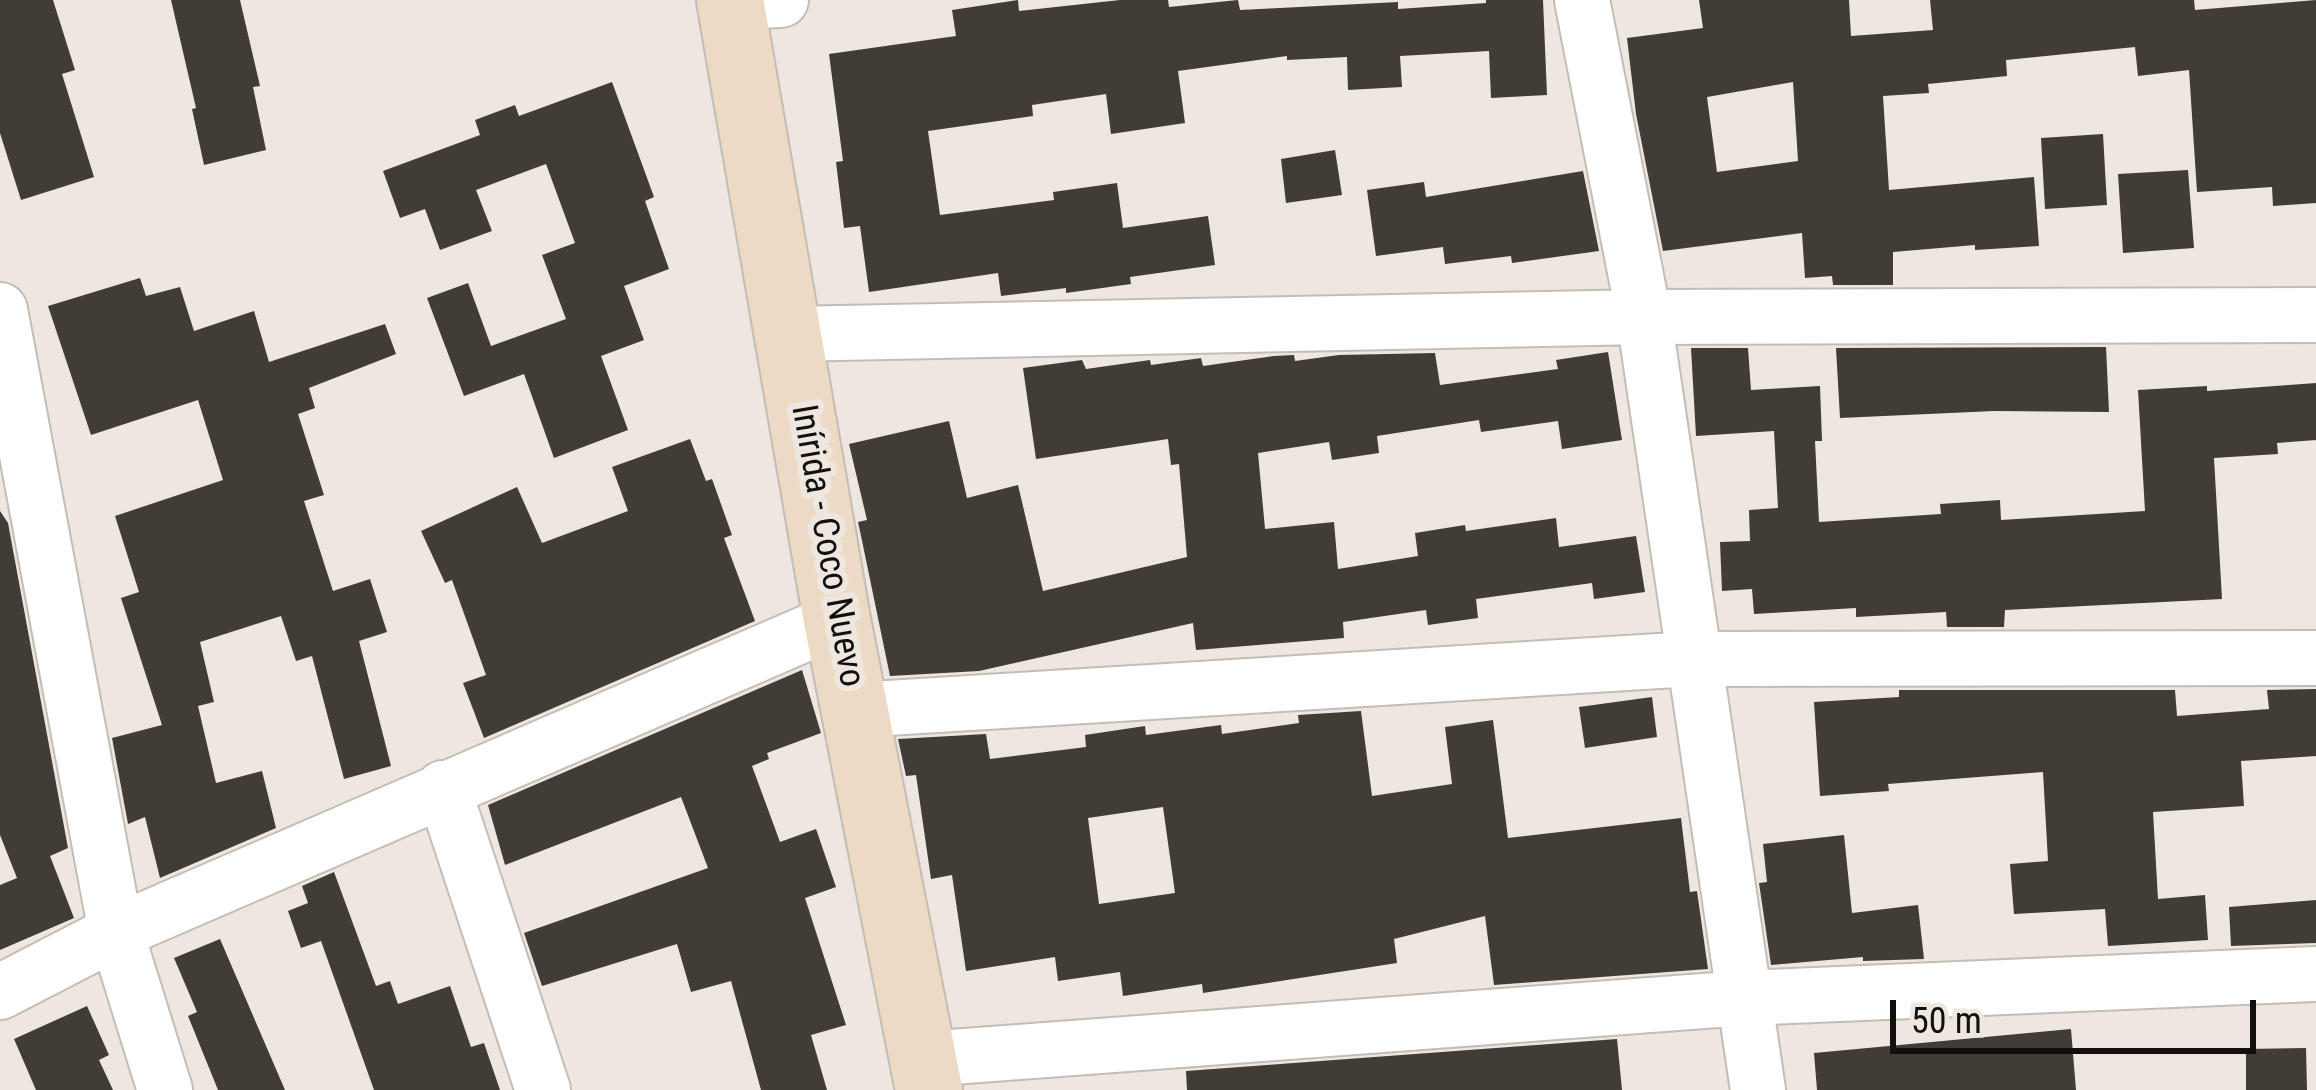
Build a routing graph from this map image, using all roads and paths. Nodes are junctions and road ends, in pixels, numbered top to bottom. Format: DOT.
graph roads {
  1 [pos="1582,0"];
  2 [pos="747,1"];
  3 [pos="0,310"];
  4 [pos="2316,315"];
  5 [pos="1645,317"];
  6 [pos="788,334"];
  7 [pos="837,620"];
  8 [pos="2316,658"];
  9 [pos="1692,659"];
  10 [pos="855,710"];
  11 [pos="443,788"];
  12 [pos="116,932"];
  13 [pos="2316,974"];
  14 [pos="0,992"];
  15 [pos="1744,998"];
  16 [pos="927,1074"];
  17 [pos="165,1090"];
  18 [pos="543,1090"];
  19 [pos="1759,1090"];
  1 -- 5 [label="street"];
  2 -- 6 [label="street, Inírida - Coco Nuevo"];
  3 -- 12 [label="street"];
  4 -- 5 [label="street"];
  5 -- 6 [label="street"];
  5 -- 9 [label="street"];
  6 -- 7 [label="street, Inírida - Coco Nuevo"];
  7 -- 10 [label="street, Inírida - Coco Nuevo"];
  7 -- 11 [label="street"];
  8 -- 9 [label="street"];
  9 -- 10 [label="street"];
  9 -- 15 [label="street"];
  10 -- 16 [label="street, Inírida - Coco Nuevo"];
  11 -- 12 [label="street"];
  11 -- 18 [label="street"];
  12 -- 14 [label="street"];
  12 -- 17 [label="street"];
  13 -- 15 [label="street"];
  15 -- 16 [label="street"];
  15 -- 19 [label="street"];
}
